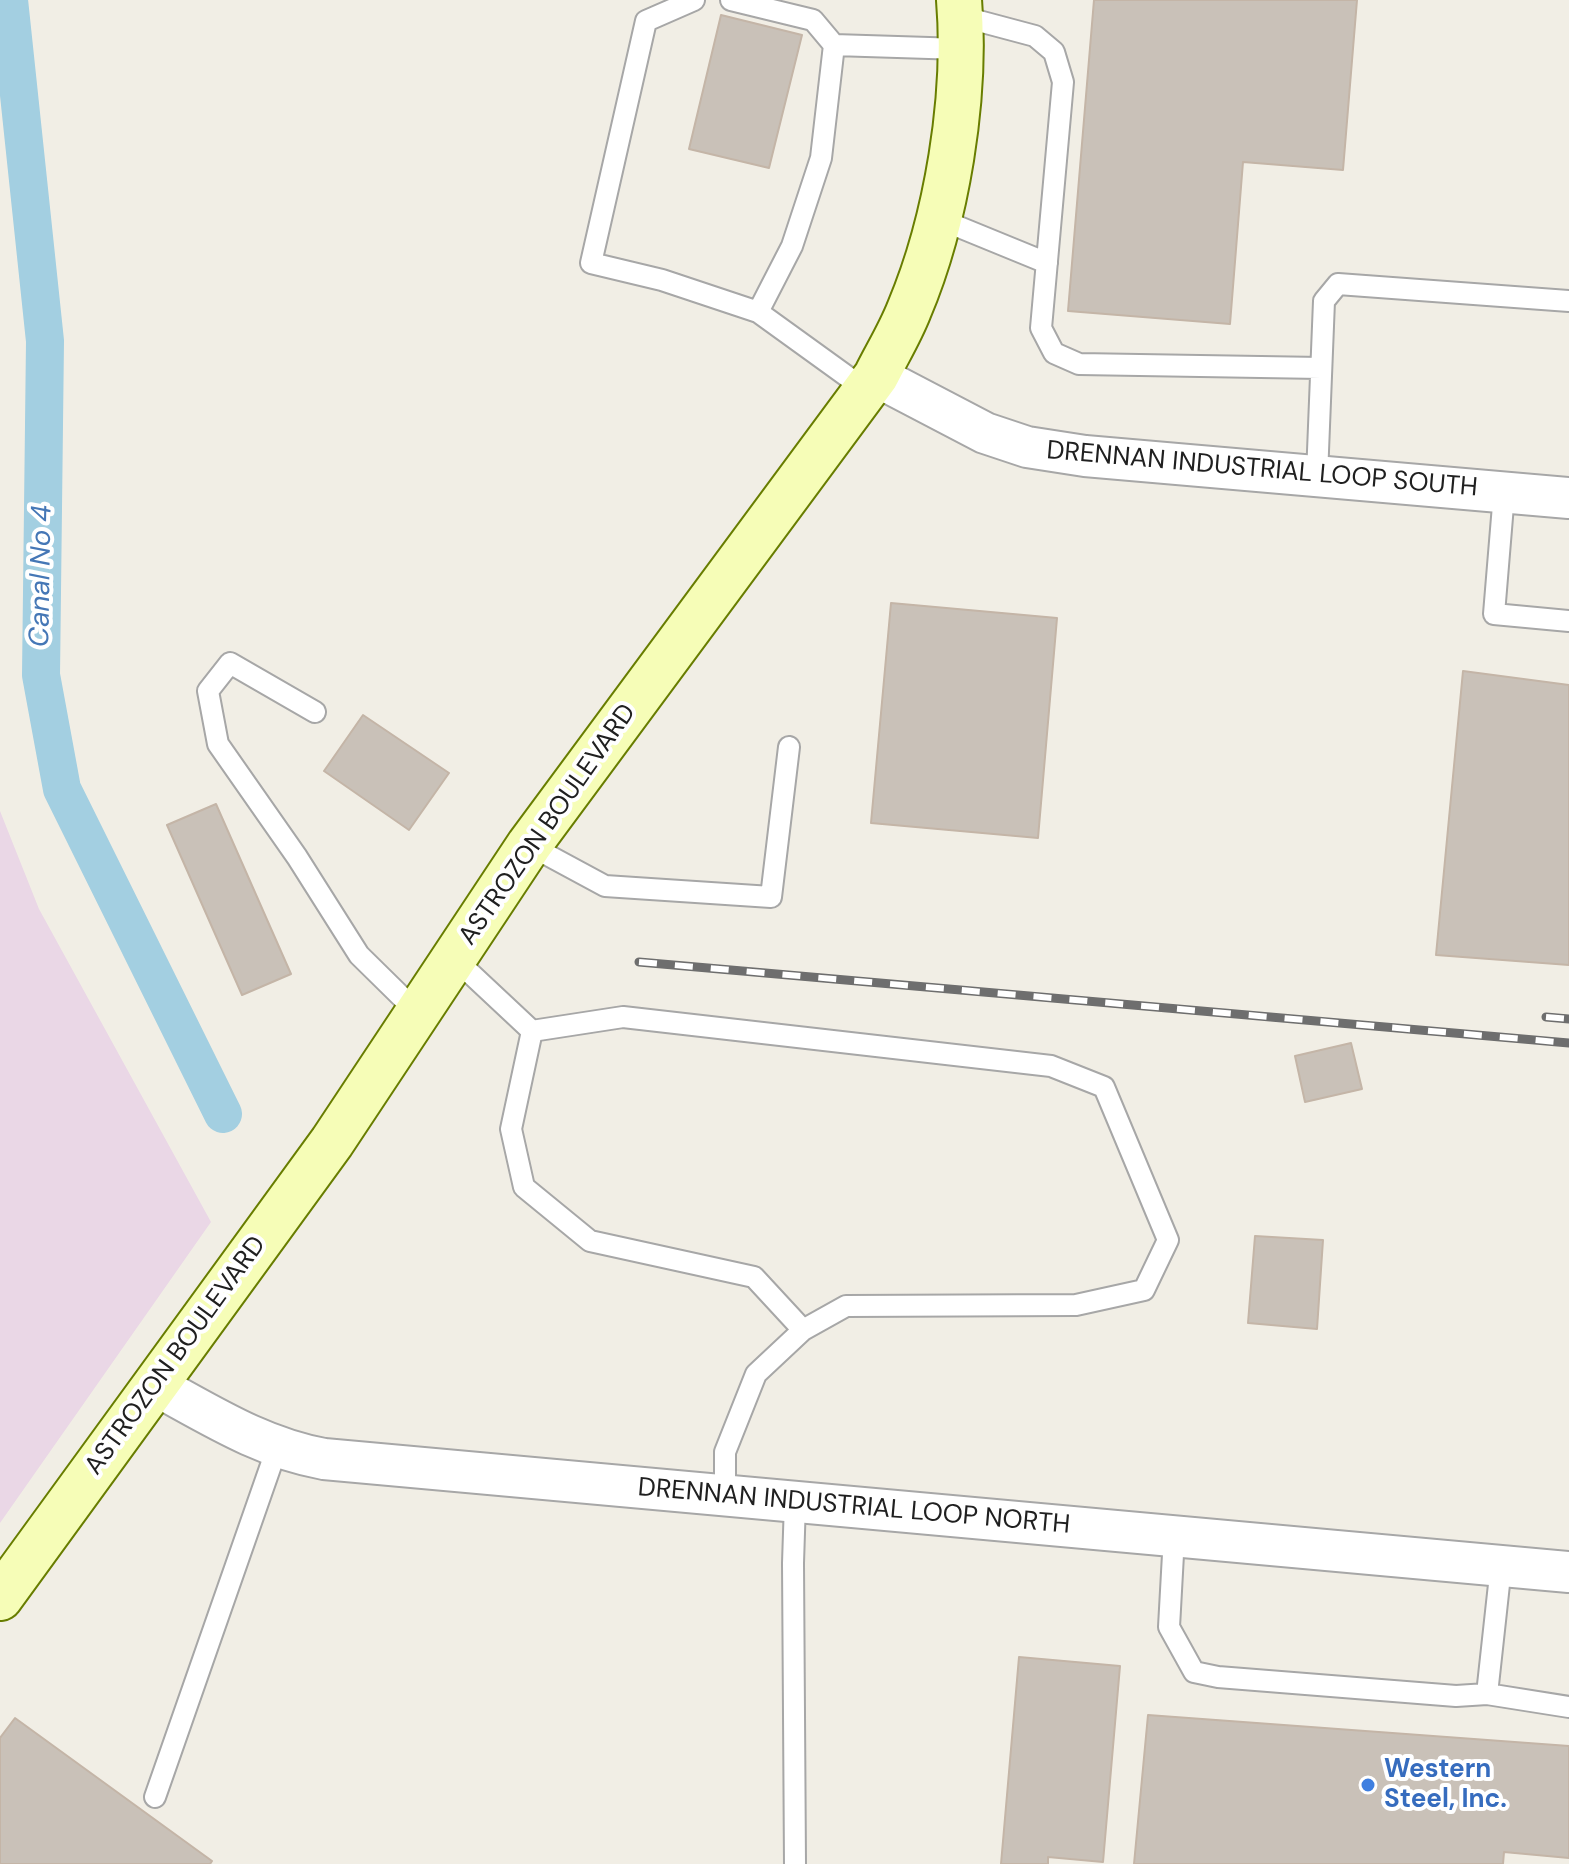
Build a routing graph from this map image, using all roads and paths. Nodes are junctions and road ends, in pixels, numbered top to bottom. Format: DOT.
graph roads {
  1 [pos="694,0"];
  2 [pos="731,0"];
  3 [pos="960,22"];
  4 [pos="834,45"];
  5 [pos="937,218"];
  6 [pos="1047,263"];
  7 [pos="1569,301"];
  8 [pos="758,312"];
  9 [pos="1321,368"];
  10 [pos="871,383"];
  11 [pos="1317,476"];
  12 [pos="1504,493"];
  13 [pos="1569,498"];
  14 [pos="1569,621"];
  15 [pos="315,712"];
  16 [pos="789,747"];
  17 [pos="529,845"];
  18 [pos="454,958"];
  19 [pos="418,1013"];
  20 [pos="532,1031"];
  21 [pos="803,1330"];
  22 [pos="155,1385"];
  23 [pos="277,1448"];
  24 [pos="725,1496"];
  25 [pos="795,1502"];
  26 [pos="1174,1536"];
  27 [pos="1501,1566"];
  28 [pos="1569,1572"];
  29 [pos="0,1598"];
  30 [pos="1487,1694"];
  31 [pos="1569,1707"];
  32 [pos="155,1797"];
  33 [pos="795,1864"];
  1 -- 8 [label="lane"];
  2 -- 4 [label="lane"];
  3 -- 4 [label="lane"];
  3 -- 5 [label="main road, ASTROZON BOULEVARD"];
  3 -- 6 [label="lane"];
  4 -- 8 [label="lane"];
  5 -- 6 [label="lane"];
  5 -- 10 [label="main road, ASTROZON BOULEVARD"];
  6 -- 9 [label="lane"];
  7 -- 9 [label="lane"];
  8 -- 10 [label="lane"];
  9 -- 11 [label="lane"];
  10 -- 11 [label="street, DRENNAN INDUSTRIAL LOOP SOUTH"];
  10 -- 17 [label="main road, ASTROZON BOULEVARD"];
  11 -- 12 [label="street, DRENNAN INDUSTRIAL LOOP SOUTH"];
  12 -- 13 [label="street, DRENNAN INDUSTRIAL LOOP SOUTH"];
  12 -- 14 [label="lane"];
  15 -- 19 [label="lane"];
  16 -- 17 [label="lane"];
  17 -- 18 [label="main road, ASTROZON BOULEVARD"];
  18 -- 19 [label="main road, ASTROZON BOULEVARD"];
  18 -- 20 [label="lane"];
  19 -- 22 [label="main road, ASTROZON BOULEVARD"];
  20 -- 21 [label="lane"];
  20 -- 21 [label="lane"];
  21 -- 24 [label="lane"];
  22 -- 23 [label="street, DRENNAN INDUSTRIAL LOOP NORTH"];
  22 -- 29 [label="main road, ASTROZON BOULEVARD"];
  23 -- 24 [label="street, DRENNAN INDUSTRIAL LOOP NORTH"];
  23 -- 32 [label="lane"];
  24 -- 25 [label="street, DRENNAN INDUSTRIAL LOOP NORTH"];
  25 -- 26 [label="street, DRENNAN INDUSTRIAL LOOP NORTH"];
  25 -- 33 [label="lane"];
  26 -- 27 [label="street, DRENNAN INDUSTRIAL LOOP NORTH"];
  26 -- 30 [label="lane"];
  27 -- 28 [label="street, DRENNAN INDUSTRIAL LOOP NORTH"];
  27 -- 30 [label="lane"];
  30 -- 31 [label="lane"];
}
